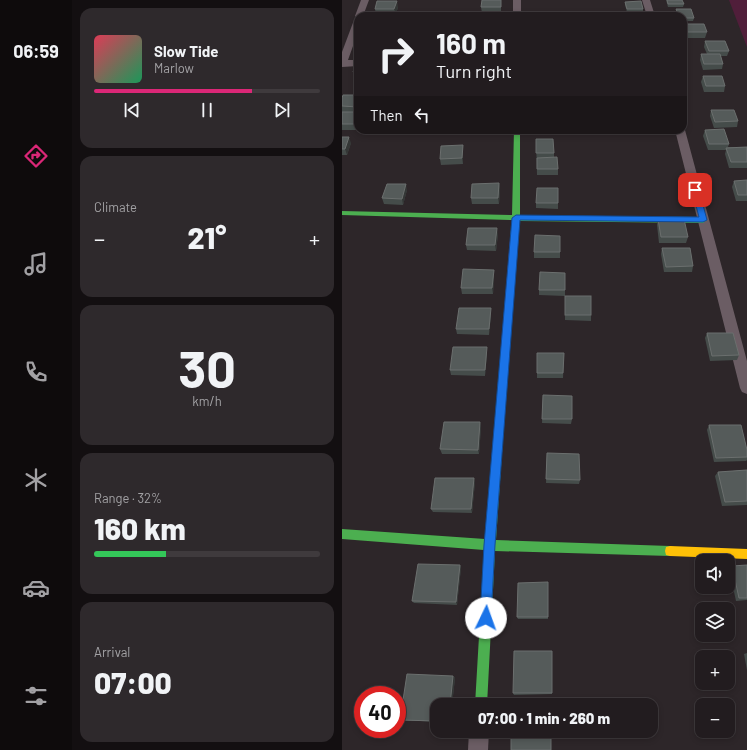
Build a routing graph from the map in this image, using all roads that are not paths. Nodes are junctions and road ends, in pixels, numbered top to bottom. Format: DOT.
graph roads {
  1 [pos="365,0"];
  2 [pos="517,0"];
  3 [pos="646,0"];
  4 [pos="360,12"];
  5 [pos="517,12"];
  6 [pos="649,12"];
  7 [pos="354,31"];
  8 [pos="342,63"];
  9 [pos="354,63"];
  10 [pos="516,134"];
  11 [pos="681,134"];
  12 [pos="342,213"];
  13 [pos="516,218"];
  14 [pos="703,220"];
  15 [pos="747,388"];
  16 [pos="342,534"];
  17 [pos="490,545"];
  18 [pos="747,554"];
  19 [pos="481,698"];
  20 [pos="479,738"];
  21 [pos="478,750"];
  1 -- 4 [label="street"];
  2 -- 5 [label="street"];
  3 -- 6 [label="street"];
  7 -- 8 [label="street"];
  8 -- 9 [label="street"];
  10 -- 13 [label="street"];
  11 -- 14 [label="street"];
  12 -- 13 [label="street"];
  13 -- 14 [label="street"];
  13 -- 17 [label="street"];
  14 -- 15 [label="street"];
  16 -- 17 [label="street"];
  17 -- 18 [label="street"];
  17 -- 19 [label="street"];
  20 -- 21 [label="street"];
}
